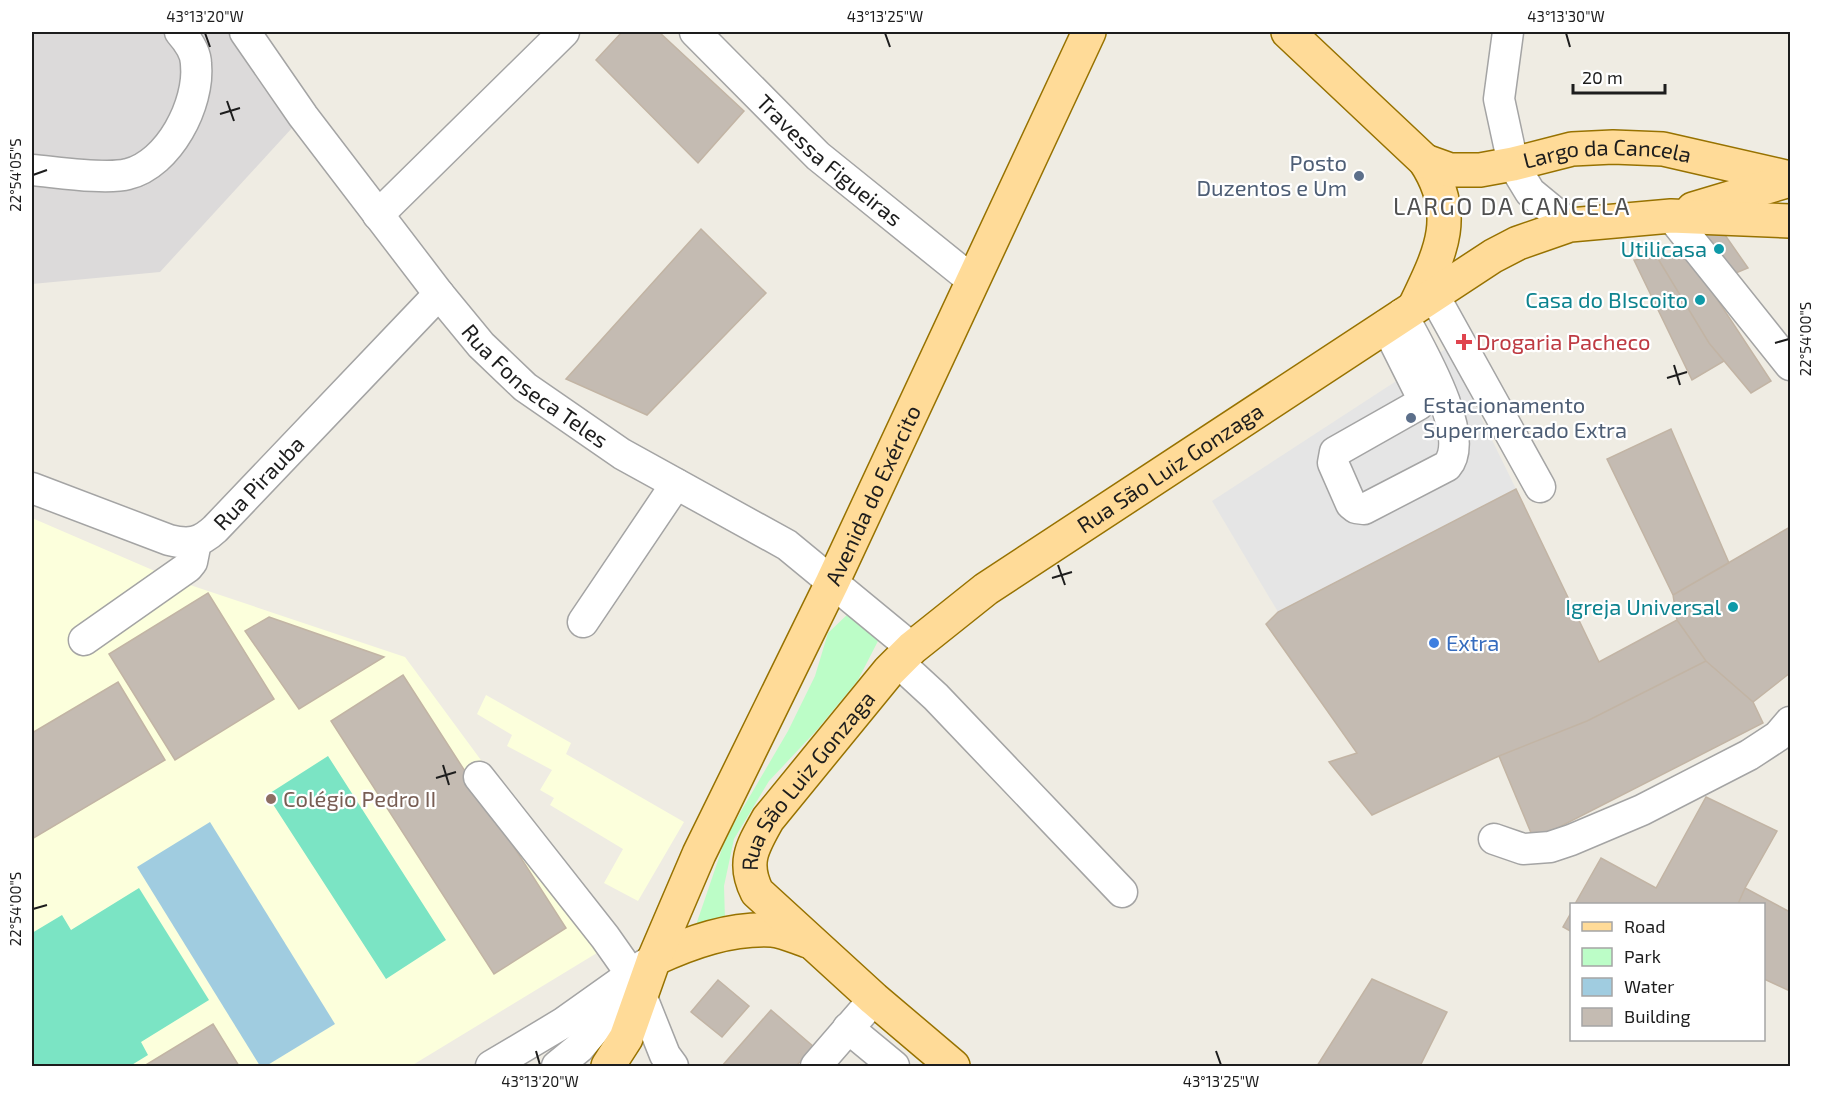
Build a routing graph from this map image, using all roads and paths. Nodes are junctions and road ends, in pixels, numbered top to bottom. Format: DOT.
graph roads {
  1 [pos="180,32"];
  2 [pos="244,32"];
  3 [pos="564,32"];
  4 [pos="695,32"];
  5 [pos="1089,32"];
  6 [pos="1288,32"];
  7 [pos="1508,32"];
  8 [pos="1425,161"];
  9 [pos="1513,164"];
  10 [pos="32,170"];
  11 [pos="1791,179"];
  12 [pos="378,215"];
  13 [pos="1671,216"];
  14 [pos="1791,221"];
  15 [pos="1570,225"];
  16 [pos="973,281"];
  17 [pos="439,294"];
  18 [pos="1409,309"];
  19 [pos="1791,365"];
  20 [pos="676,484"];
  21 [pos="1540,487"];
  22 [pos="32,488"];
  23 [pos="205,536"];
  24 [pos="832,583"];
  25 [pos="583,622"];
  26 [pos="84,640"];
  27 [pos="905,655"];
  28 [pos="1791,722"];
  29 [pos="479,777"];
  30 [pos="1494,839"];
  31 [pos="1122,892"];
  32 [pos="812,942"];
  33 [pos="642,976"];
  34 [pos="873,999"];
  35 [pos="848,1028"];
  36 [pos="491,1066"];
  37 [pos="557,1066"];
  38 [pos="608,1066"];
  39 [pos="673,1066"];
  40 [pos="816,1066"];
  41 [pos="894,1066"];
  42 [pos="953,1066"];
  1 -- 10 [label="street"];
  2 -- 12 [label="street, Rua Fonseca Teles"];
  3 -- 12 [label="street"];
  4 -- 16 [label="street, Travessa Figueiras"];
  5 -- 16 [label="main road, Avenida do Exército"];
  6 -- 8 [label="main road"];
  7 -- 9 [label="street"];
  8 -- 9 [label="main road, Largo da Cancela"];
  8 -- 18 [label="main road"];
  9 -- 11 [label="main road, Largo da Cancela"];
  9 -- 15 [label="street"];
  11 -- 13 [label="main road"];
  12 -- 17 [label="street, Rua Fonseca Teles"];
  13 -- 14 [label="main road, Rua São Luiz Gonzaga"];
  13 -- 15 [label="main road, Rua São Luiz Gonzaga"];
  13 -- 19 [label="street"];
  15 -- 18 [label="main road, Rua São Luiz Gonzaga"];
  16 -- 24 [label="main road, Avenida do Exército"];
  17 -- 20 [label="street, Rua Fonseca Teles"];
  17 -- 23 [label="street, Rua Pirauba"];
  18 -- 18 [label="street"];
  18 -- 21 [label="street"];
  18 -- 27 [label="main road, Rua São Luiz Gonzaga"];
  20 -- 24 [label="street, Rua Fonseca Teles"];
  20 -- 25 [label="street"];
  22 -- 23 [label="street, Rua Pirauba"];
  23 -- 26 [label="street"];
  24 -- 27 [label="street, Rua Fonseca Teles"];
  24 -- 33 [label="main road, Avenida do Exército"];
  27 -- 31 [label="street, Rua Fonseca Teles"];
  27 -- 32 [label="main road, Rua São Luiz Gonzaga"];
  28 -- 30 [label="street"];
  29 -- 33 [label="street"];
  32 -- 33 [label="main road"];
  32 -- 34 [label="main road, Rua São Luiz Gonzaga"];
  33 -- 36 [label="street"];
  33 -- 37 [label="street"];
  33 -- 38 [label="main road, Avenida do Exército"];
  33 -- 39 [label="street"];
  34 -- 35 [label="street"];
  34 -- 42 [label="main road, Rua São Luiz Gonzaga"];
  35 -- 40 [label="street"];
  35 -- 41 [label="street"];
}
